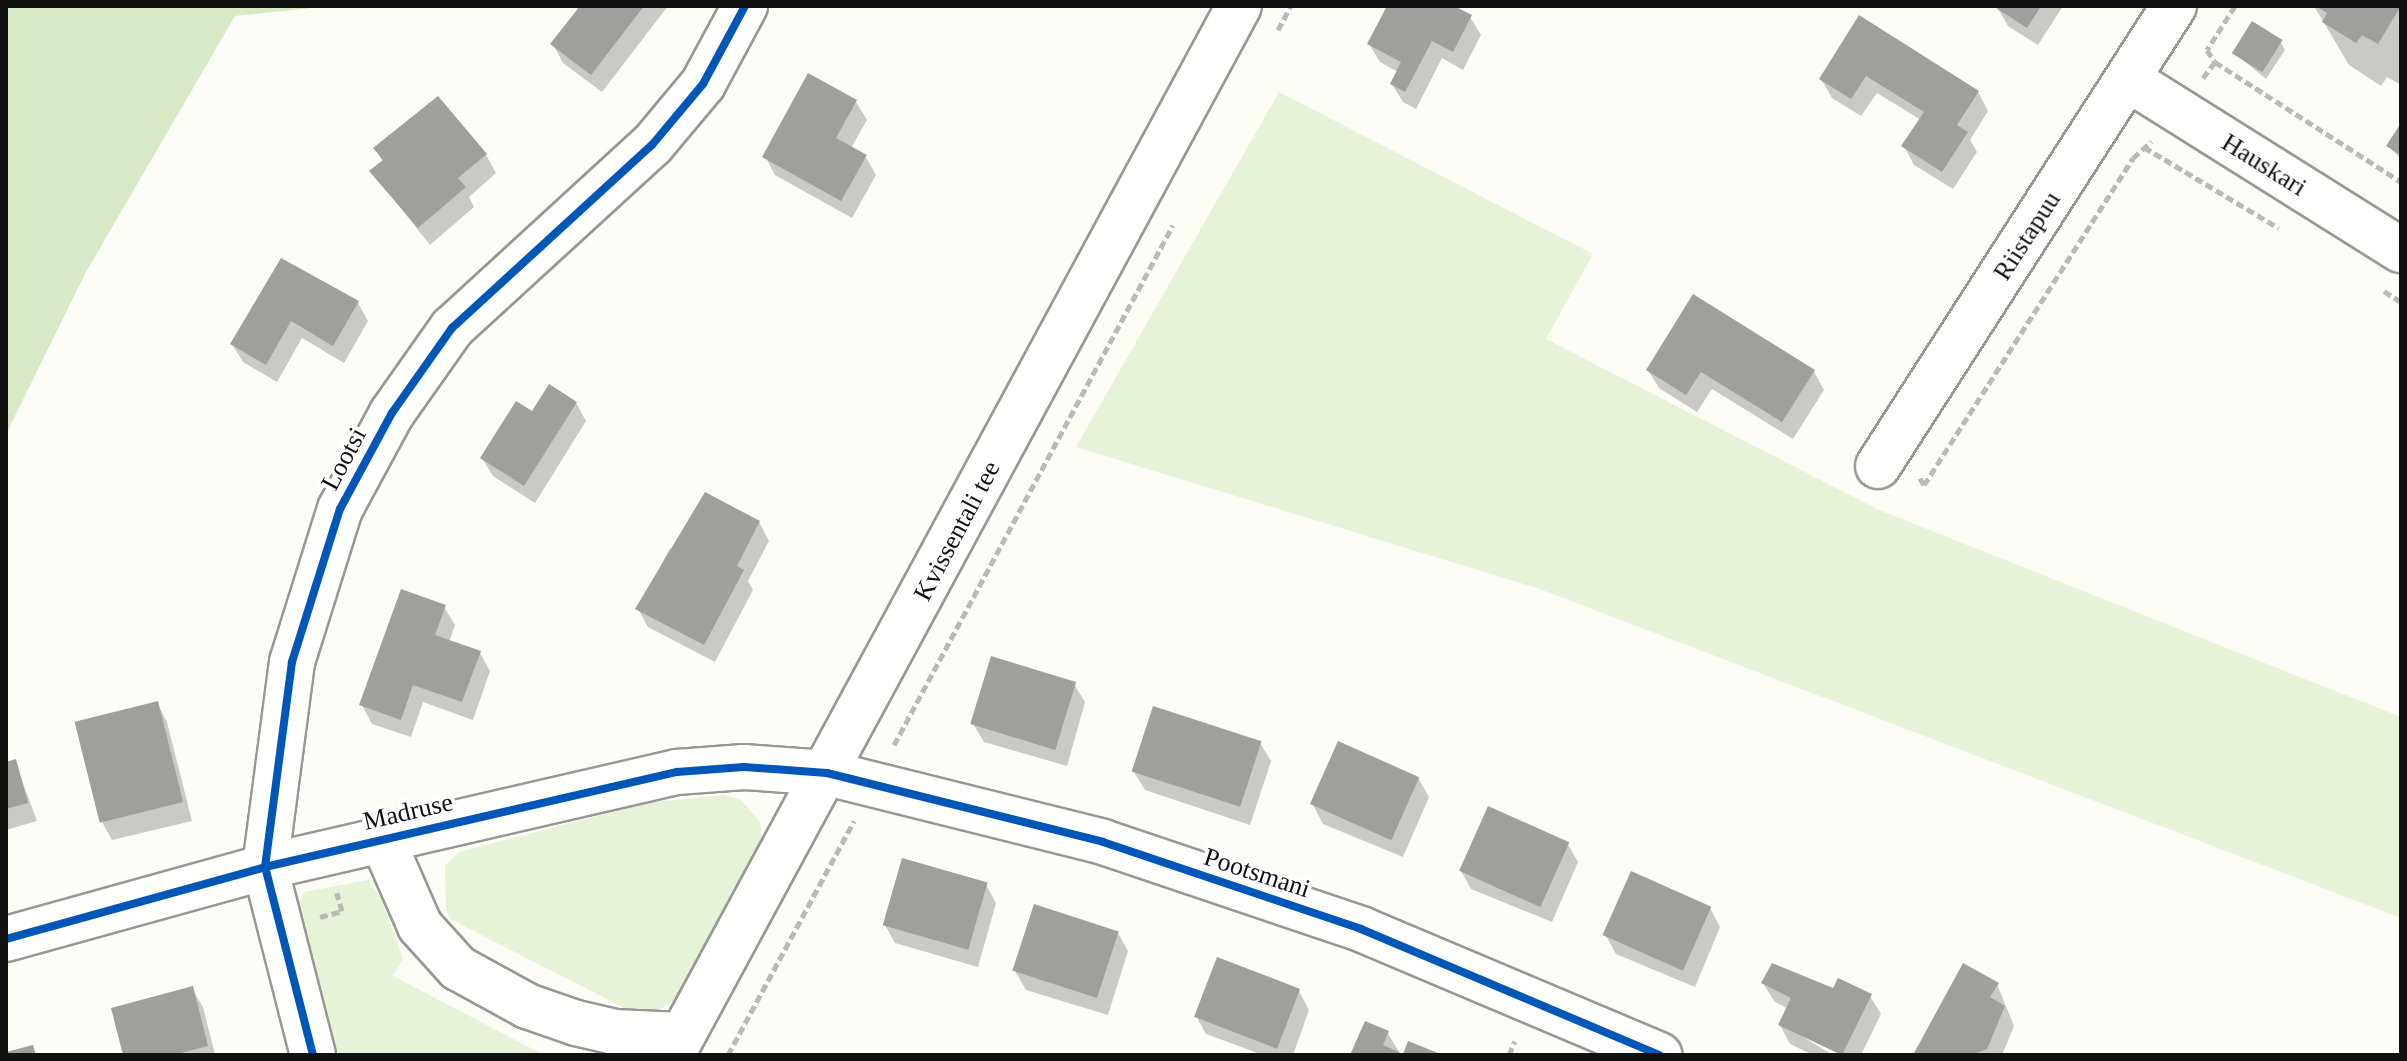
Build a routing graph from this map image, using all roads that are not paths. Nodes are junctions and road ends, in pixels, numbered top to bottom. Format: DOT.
graph roads {
  1 [pos="745,6"];
  2 [pos="1239,6"];
  3 [pos="2174,6"];
  4 [pos="2128,79"];
  5 [pos="2401,250"];
  6 [pos="1878,466"];
  7 [pos="827,773"];
  8 [pos="382,839"];
  9 [pos="265,867"];
  10 [pos="6,939"];
  11 [pos="677,1045"];
  12 [pos="313,1055"];
  13 [pos="1659,1055"];
  1 -- 9 [label="street, Lootsi"];
  2 -- 7 [label="street, Kvissentali tee"];
  3 -- 4 [label="street, Riistapuu"];
  4 -- 5 [label="street, Hauskari"];
  4 -- 6 [label="street, Riistapuu"];
  7 -- 8 [label="street, Madruse"];
  7 -- 11 [label="street, Kvissentali tee"];
  7 -- 13 [label="street, Pootsmani"];
  8 -- 9 [label="street, Madruse"];
  8 -- 11 [label="street"];
  9 -- 10 [label="street, Madruse"];
  9 -- 12 [label="street, Lootsi"];
}
